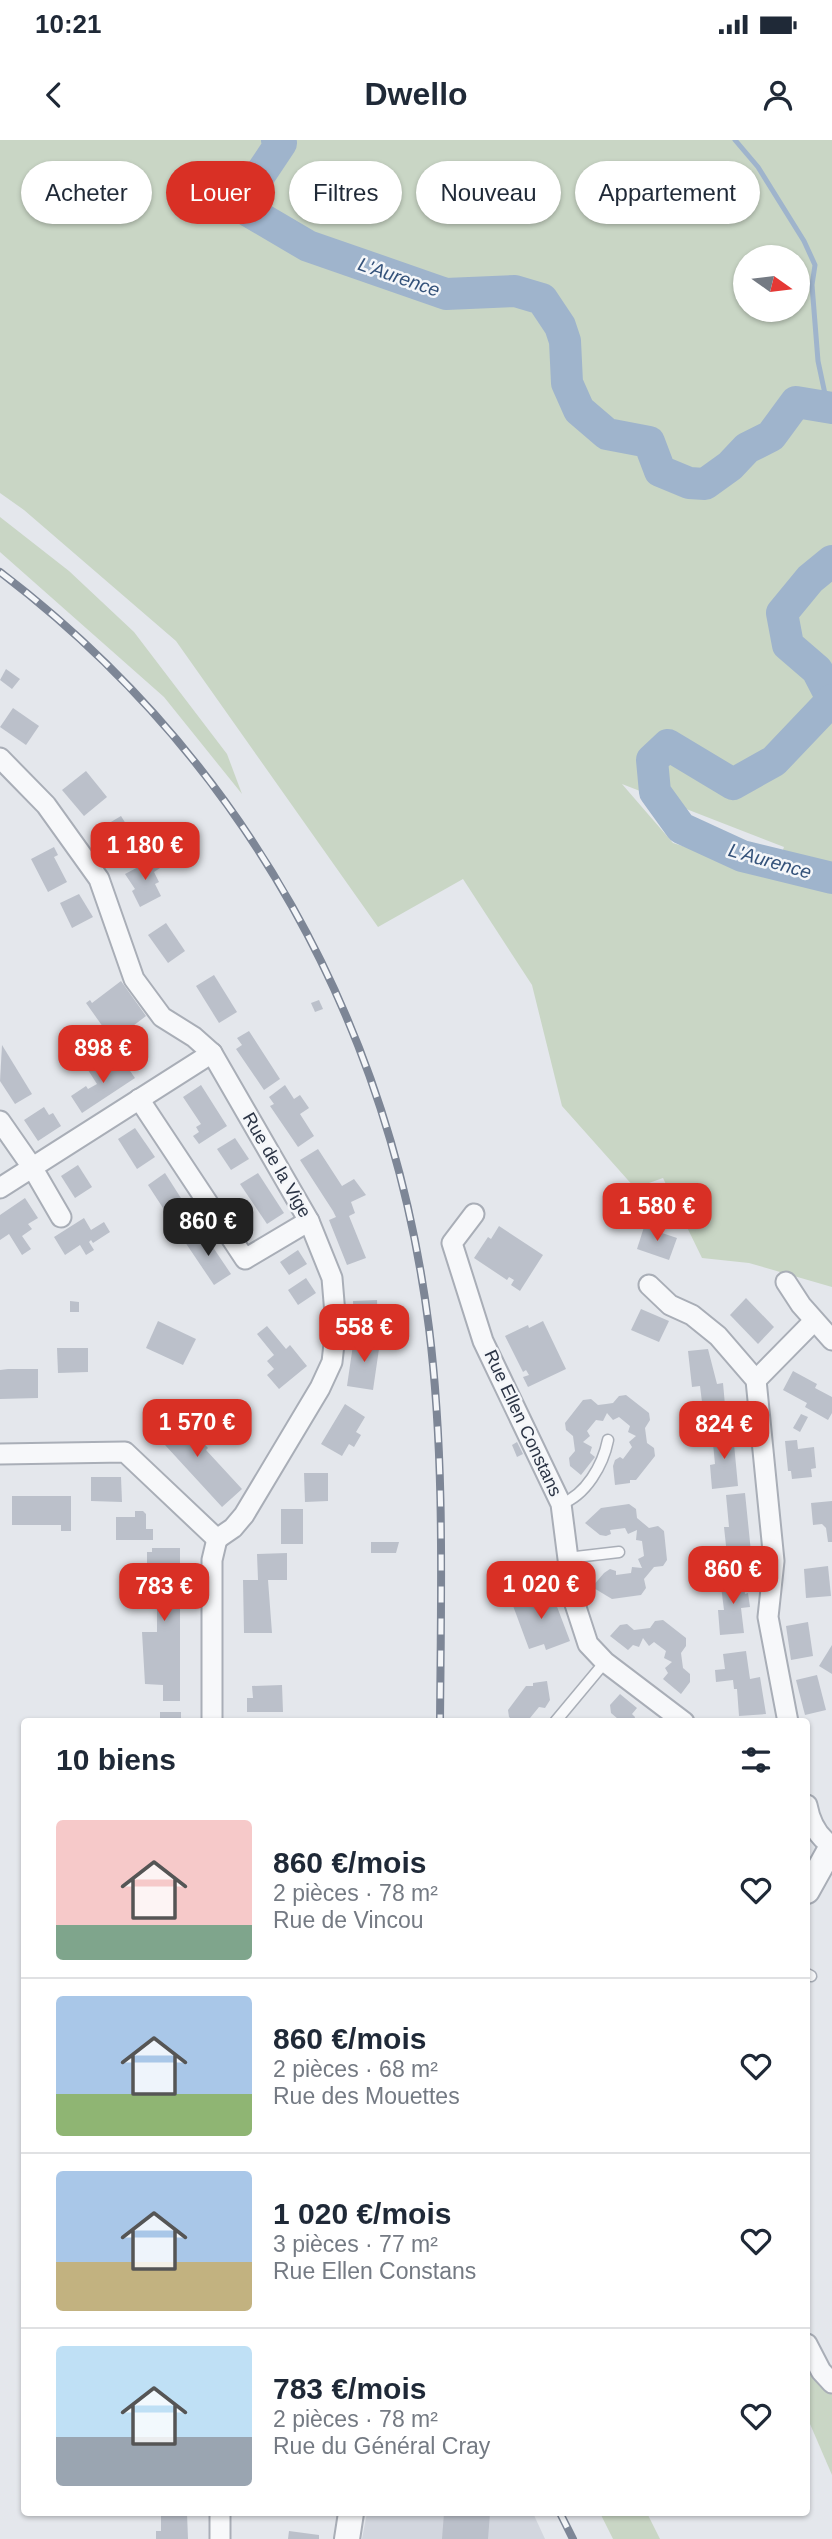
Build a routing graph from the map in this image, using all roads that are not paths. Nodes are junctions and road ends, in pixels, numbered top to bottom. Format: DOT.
graph roads {
  1 [pos="0,758"];
  2 [pos="212,1053"];
  3 [pos="139,1099"];
  4 [pos="0,1121"];
  5 [pos="32,1167"];
  6 [pos="0,1188"];
  7 [pos="474,1214"];
  8 [pos="61,1217"];
  9 [pos="309,1221"];
  10 [pos="786,1282"];
  11 [pos="649,1285"];
  12 [pos="814,1321"];
  13 [pos="832,1340"];
  14 [pos="756,1380"];
  15 [pos="608,1440"];
  16 [pos="0,1454"];
  17 [pos="561,1504"];
  18 [pos="217,1539"];
  19 [pos="619,1552"];
  20 [pos="566,1558"];
  21 [pos="605,1662"];
  22 [pos="212,1718"];
  23 [pos="558,1718"];
  24 [pos="679,1718"];
  25 [pos="787,1718"];
  26 [pos="810,1818"];
  27 [pos="832,1846"];
  28 [pos="810,1886"];
  29 [pos="810,2350"];
  30 [pos="832,2383"];
  31 [pos="220,2516"];
  32 [pos="351,2516"];
  33 [pos="220,2539"];
  34 [pos="347,2539"];
  1 -- 2 [label="street"];
  2 -- 3 [label="street"];
  2 -- 9 [label="street, Rue de la Vige"];
  3 -- 5 [label="street"];
  3 -- 9 [label="street"];
  4 -- 5 [label="street"];
  5 -- 6 [label="street"];
  5 -- 8 [label="street"];
  7 -- 17 [label="street, Rue Ellen Constans"];
  9 -- 18 [label="street, Rue de la Vige"];
  10 -- 12 [label="street"];
  11 -- 14 [label="street"];
  12 -- 13 [label="street"];
  12 -- 14 [label="street"];
  14 -- 25 [label="street"];
  15 -- 17 [label="lane"];
  16 -- 18 [label="street"];
  17 -- 20 [label="street, Rue Ellen Constans"];
  18 -- 22 [label="street"];
  19 -- 20 [label="lane"];
  20 -- 21 [label="street, Rue Ellen Constans"];
  21 -- 23 [label="lane"];
  21 -- 24 [label="street, Rue Ellen Constans"];
  26 -- 27 [label="street"];
  27 -- 28 [label="street"];
  29 -- 30 [label="street"];
  31 -- 33 [label="street"];
  32 -- 34 [label="street"];
}
